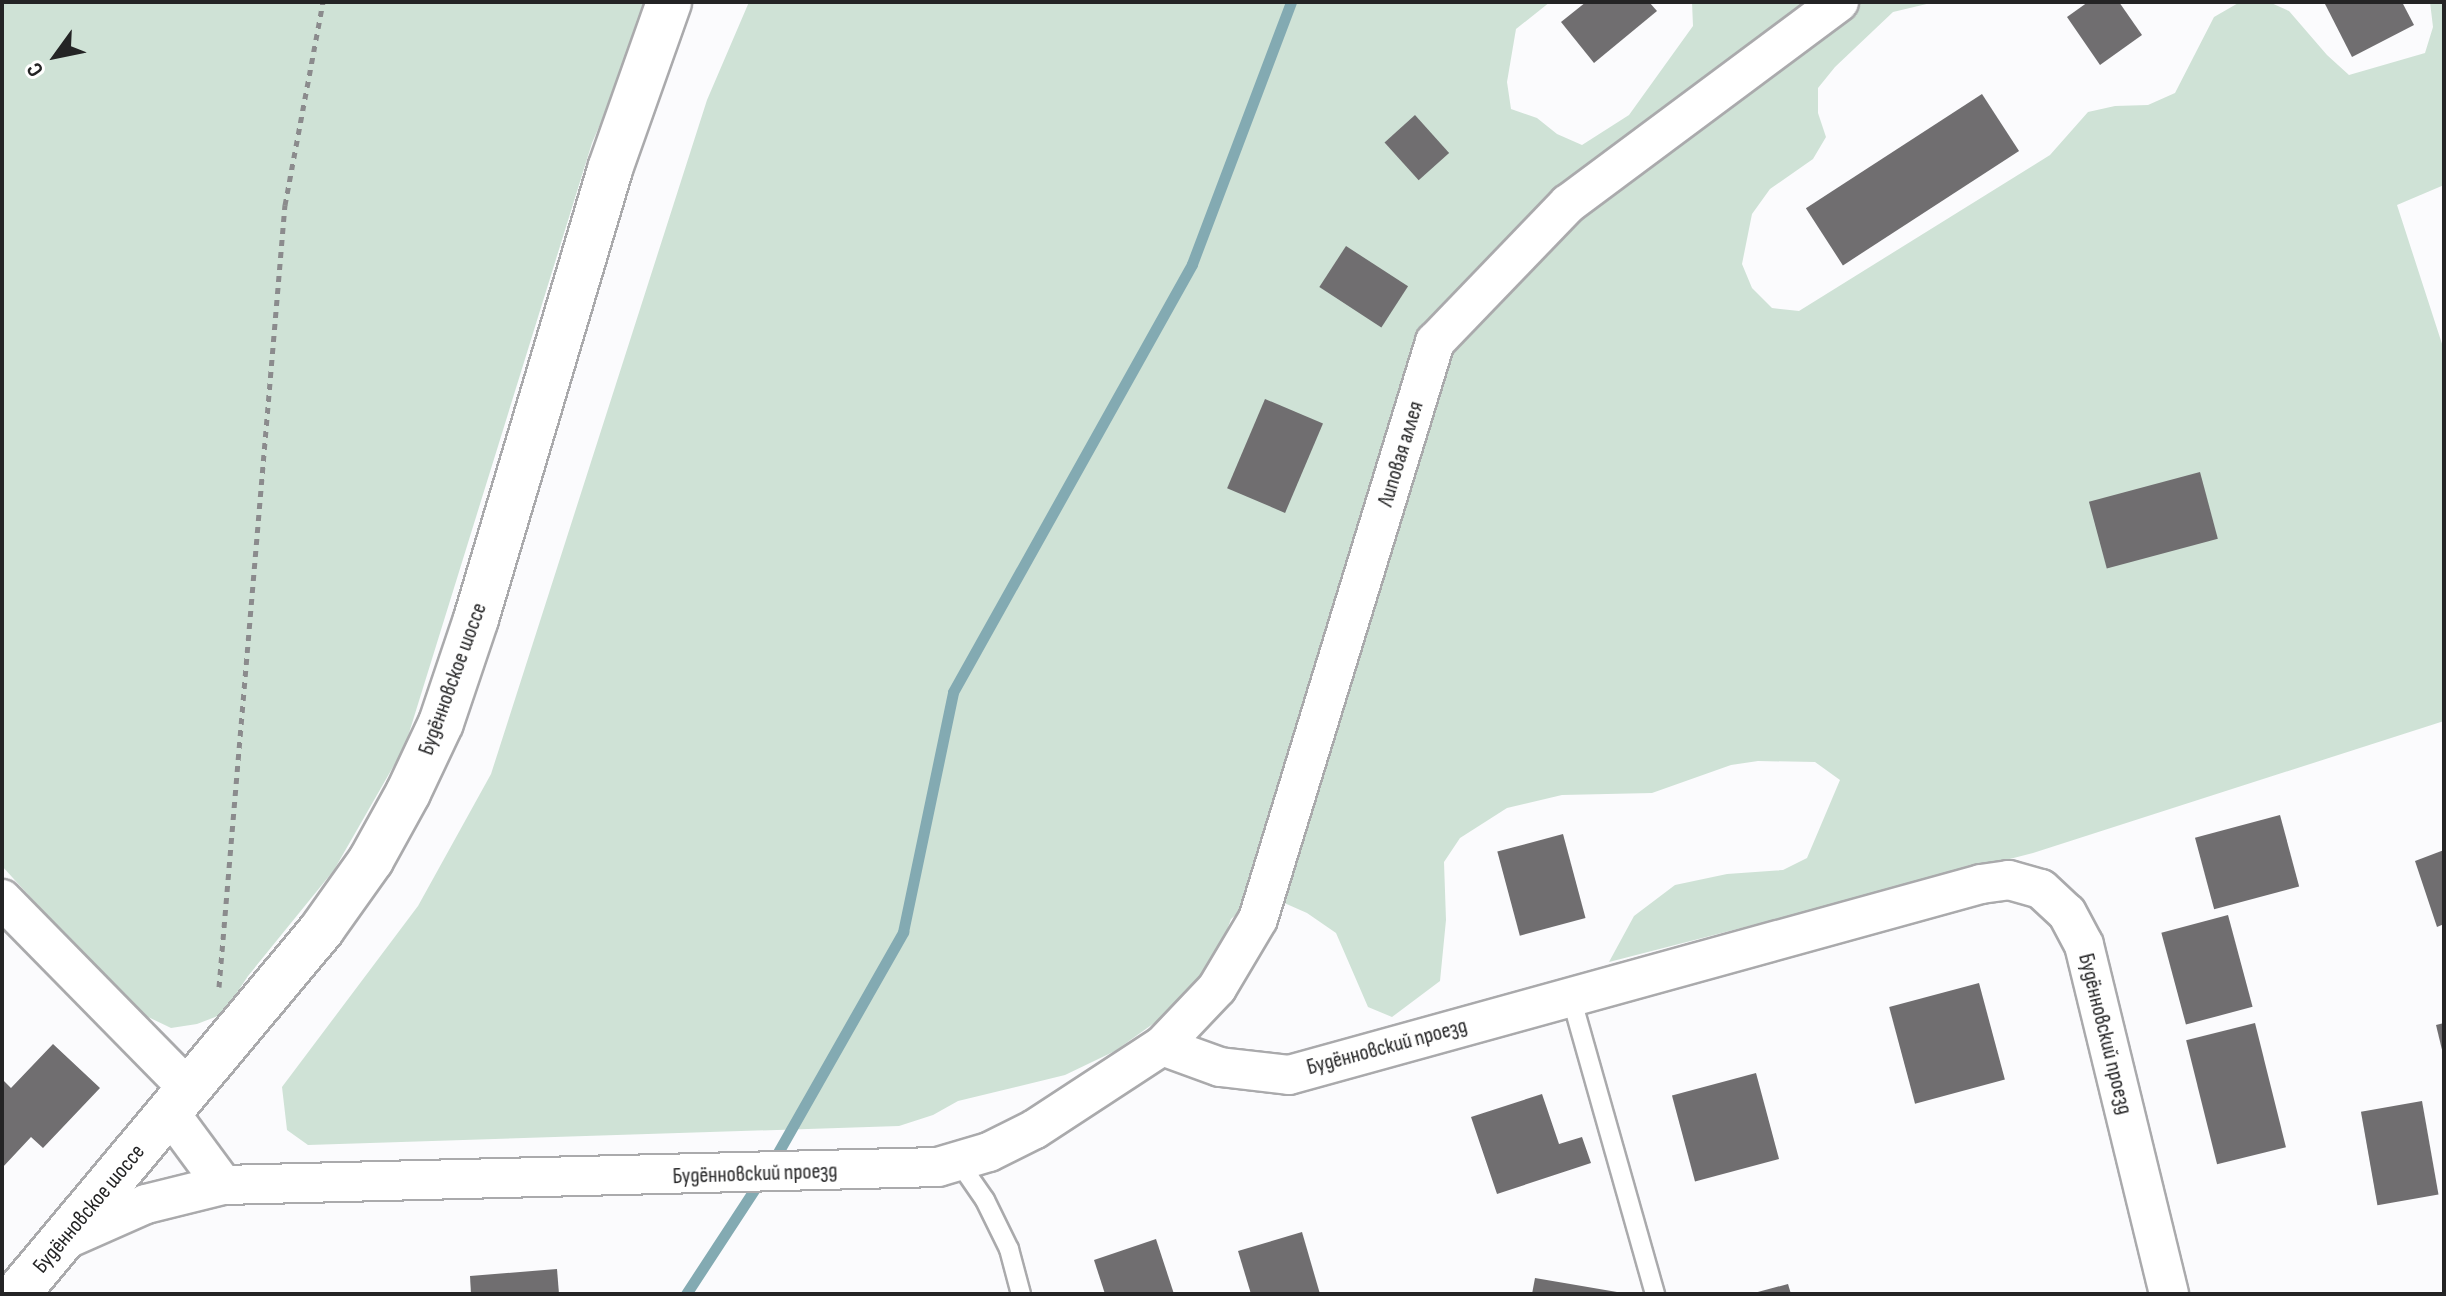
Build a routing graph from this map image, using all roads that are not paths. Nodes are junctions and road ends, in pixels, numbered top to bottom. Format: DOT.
graph roads {
  1 [pos="669,2"];
  2 [pos="1839,2"];
  3 [pos="2,899"];
  4 [pos="1571,997"];
  5 [pos="1162,1046"];
  6 [pos="180,1102"];
  7 [pos="958,1161"];
  8 [pos="223,1185"];
  9 [pos="62,1241"];
  10 [pos="17,1294"];
  11 [pos="1021,1294"];
  12 [pos="1655,1294"];
  13 [pos="2169,1294"];
  1 -- 6 [label="main road, Будённовское шоссе"];
  2 -- 5 [label="street, Липовая аллея"];
  3 -- 6 [label="street"];
  4 -- 5 [label="street, Будённовский проезд"];
  4 -- 12 [label="lane"];
  4 -- 13 [label="street, Будённовский проезд"];
  5 -- 7 [label="street, Будённовский проезд"];
  6 -- 8 [label="street"];
  6 -- 9 [label="main road, Будённовское шоссе"];
  7 -- 8 [label="street, Будённовский проезд"];
  7 -- 11 [label="lane"];
  8 -- 9 [label="street, Будённовский проезд"];
  9 -- 10 [label="main road, Будённовское шоссе"];
}
